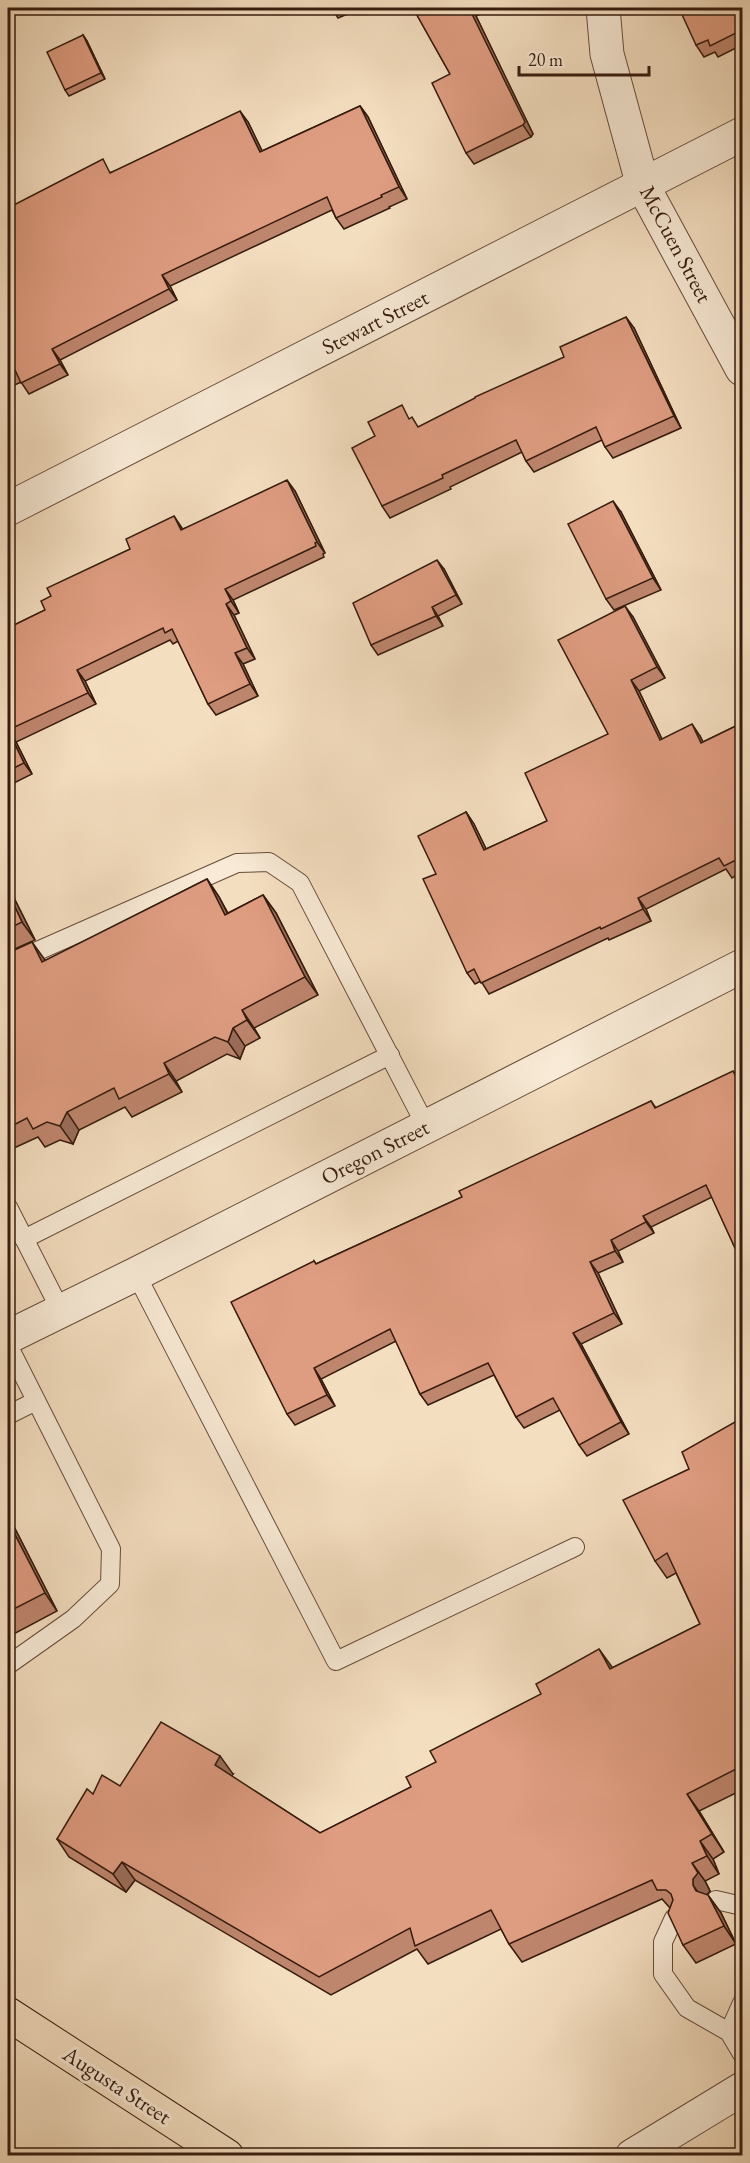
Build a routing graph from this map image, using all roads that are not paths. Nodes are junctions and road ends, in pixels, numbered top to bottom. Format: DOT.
graph roads {
  1 [pos="603,8"];
  2 [pos="742,134"];
  3 [pos="643,186"];
  4 [pos="742,369"];
  5 [pos="8,509"];
  6 [pos="8,964"];
  7 [pos="742,966"];
  8 [pos="390,1055"];
  9 [pos="426,1126"];
  10 [pos="8,1207"];
  11 [pos="24,1239"];
  12 [pos="136,1274"];
  13 [pos="61,1311"];
  14 [pos="8,1336"];
  15 [pos="8,1345"];
  16 [pos="36,1401"];
  17 [pos="8,1415"];
  18 [pos="575,1547"];
  19 [pos="8,1665"];
  20 [pos="716,1900"];
  21 [pos="742,1906"];
  22 [pos="674,1918"];
  23 [pos="742,2003"];
  24 [pos="8,2014"];
  25 [pos="729,2032"];
  26 [pos="742,2054"];
  27 [pos="742,2089"];
  28 [pos="227,2156"];
  29 [pos="632,2156"];
  1 -- 3 [label="street, McCuen Street"];
  2 -- 3 [label="street, Stewart Street"];
  3 -- 4 [label="street, McCuen Street"];
  3 -- 5 [label="street, Stewart Street"];
  6 -- 8 [label="lane"];
  7 -- 9 [label="street, Oregon Street"];
  8 -- 9 [label="lane"];
  8 -- 11 [label="lane"];
  9 -- 12 [label="street, Oregon Street"];
  10 -- 11 [label="lane"];
  11 -- 13 [label="lane"];
  12 -- 13 [label="street, Oregon Street"];
  12 -- 18 [label="lane"];
  13 -- 14 [label="street, Oregon Street"];
  15 -- 16 [label="lane"];
  16 -- 17 [label="lane"];
  16 -- 19 [label="lane"];
  20 -- 21 [label="lane"];
  22 -- 25 [label="lane"];
  23 -- 25 [label="lane"];
  24 -- 28 [label="main road, Augusta Street"];
  25 -- 26 [label="lane"];
  27 -- 29 [label="street"];
}
